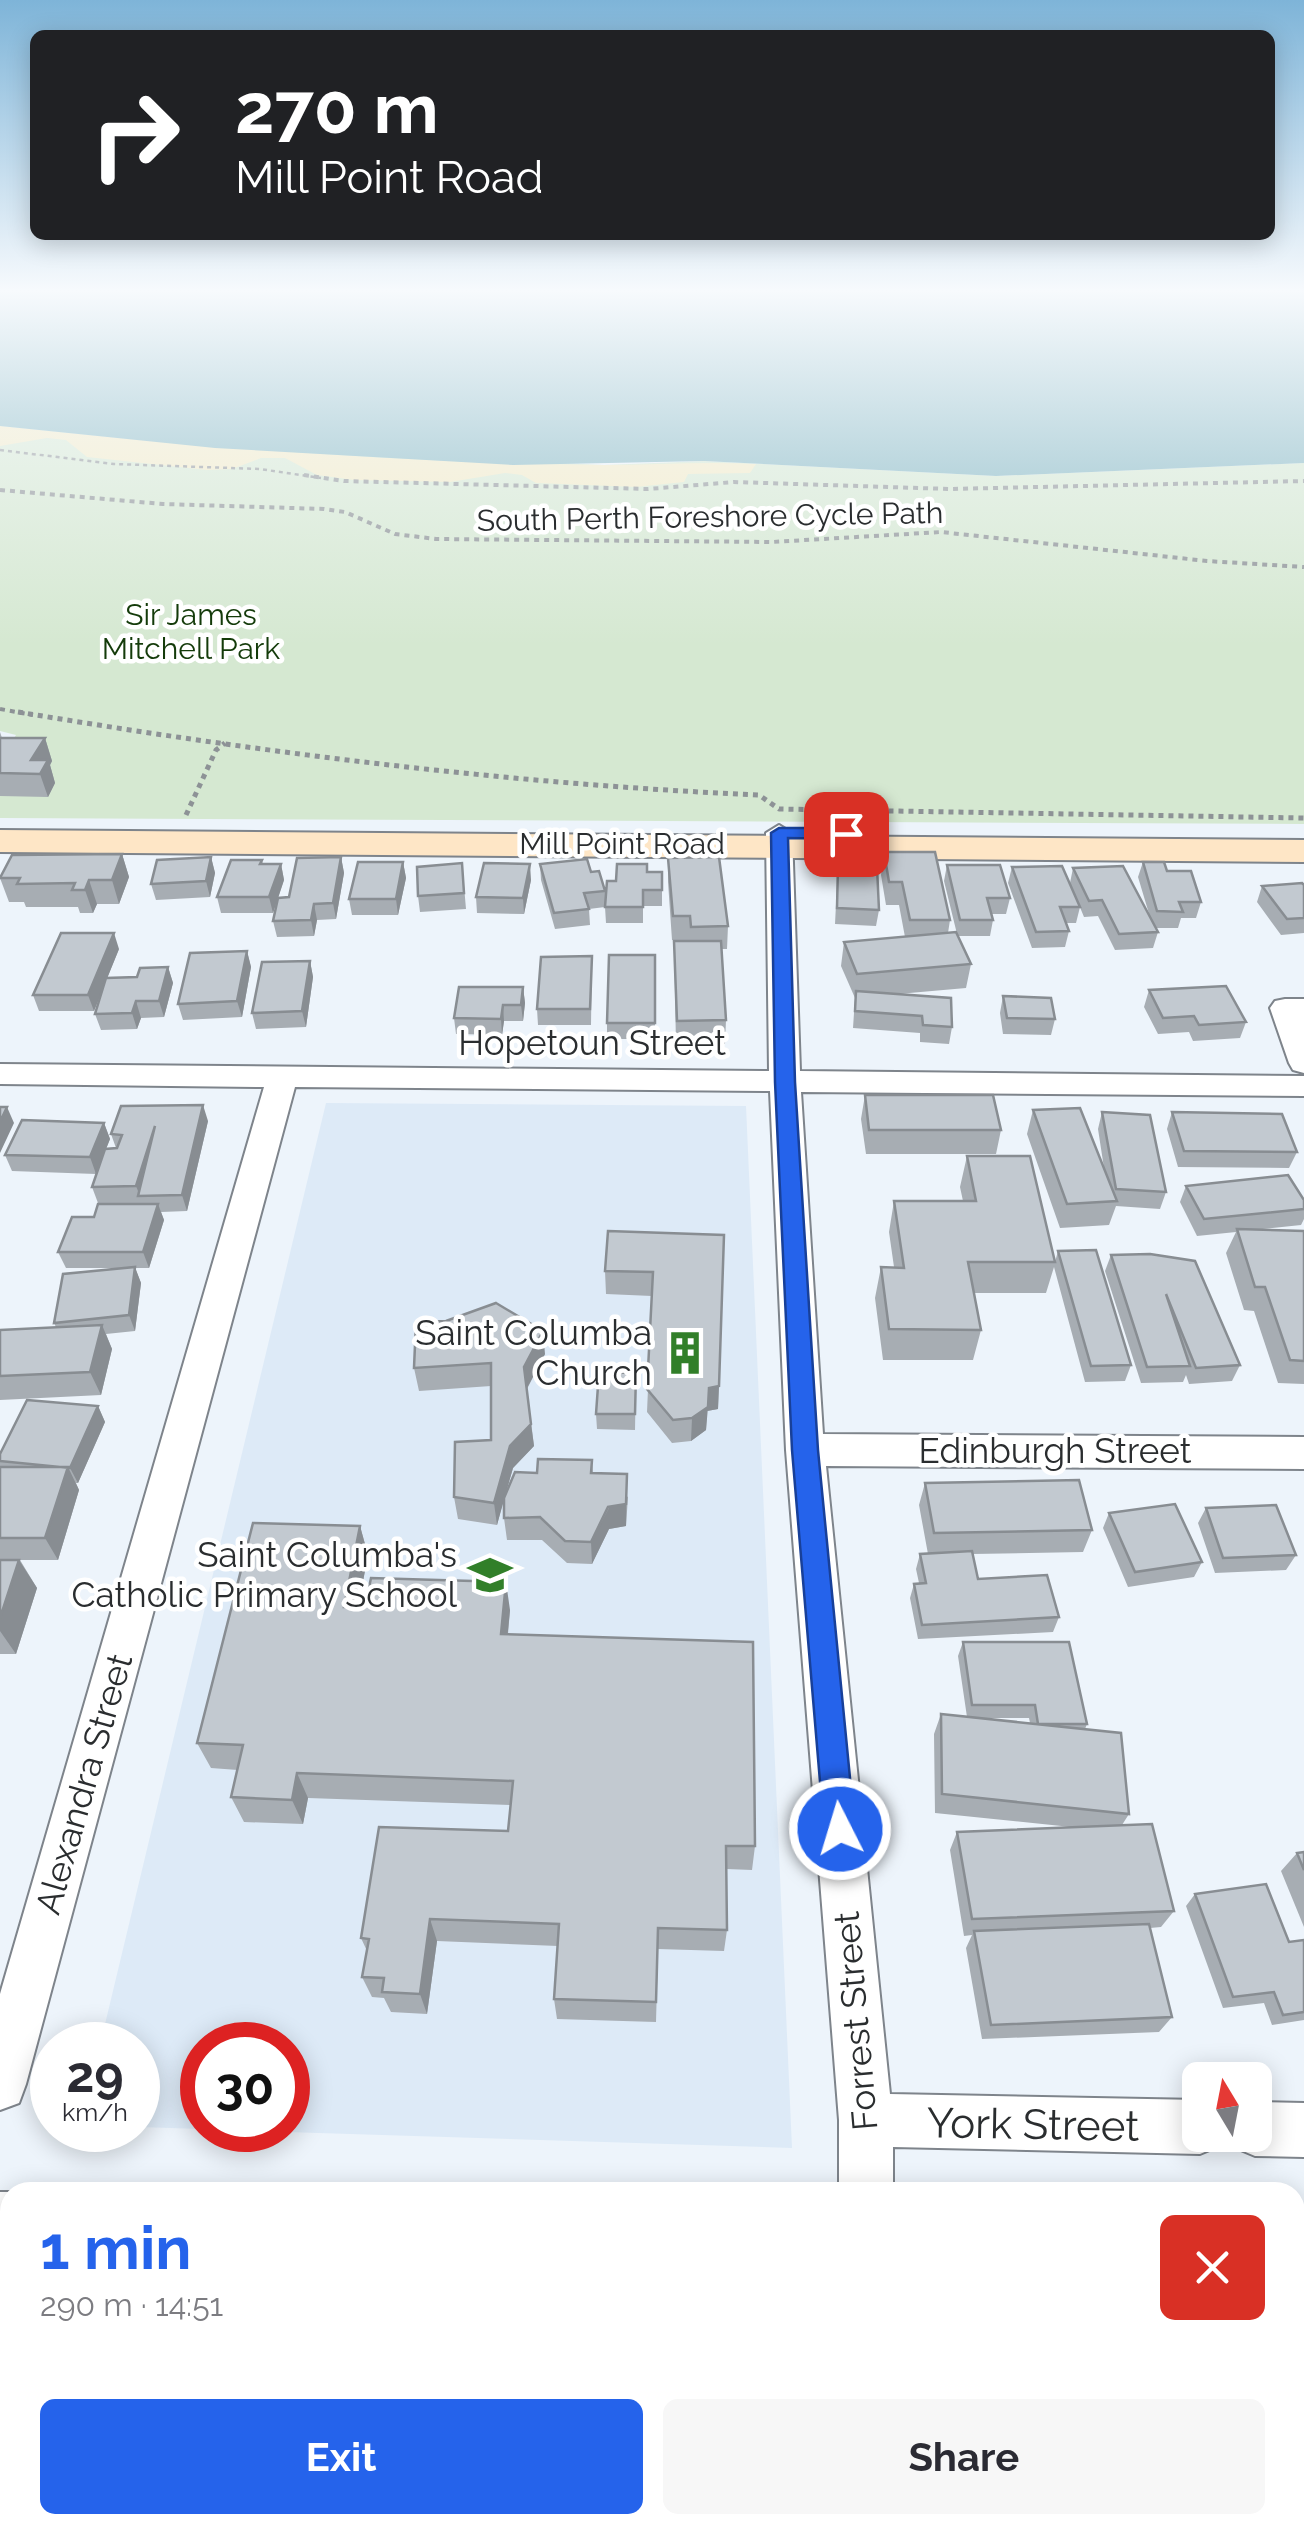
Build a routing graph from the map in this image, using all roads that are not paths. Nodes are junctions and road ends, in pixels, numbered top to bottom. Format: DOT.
graph roads {
  1 [pos="0,828"];
  2 [pos="1304,838"];
  3 [pos="779,839"];
  4 [pos="0,841"];
  5 [pos="1304,851"];
  6 [pos="1294,1008"];
  7 [pos="1304,1064"];
  8 [pos="0,1074"];
  9 [pos="282,1079"];
  10 [pos="785,1082"];
  11 [pos="1304,1086"];
  12 [pos="805,1450"];
  13 [pos="1304,1453"];
  14 [pos="0,2084"];
  15 [pos="866,2120"];
  16 [pos="1182,2128"];
  17 [pos="1272,2129"];
  18 [pos="1304,2130"];
  19 [pos="866,2182"];
  1 -- 3 [label="main road, Mill Point Road"];
  2 -- 3 [label="main road, Mill Point Road"];
  3 -- 4 [label="main road, Mill Point Road"];
  3 -- 5 [label="main road, Mill Point Road"];
  3 -- 10 [label="street, Forrest Street"];
  6 -- 7 [label="street"];
  8 -- 9 [label="street, Hopetoun Street"];
  9 -- 10 [label="street, Hopetoun Street"];
  9 -- 14 [label="street, Alexandra Street"];
  10 -- 11 [label="street, Hopetoun Street"];
  10 -- 12 [label="street, Forrest Street"];
  12 -- 13 [label="street, Edinburgh Street"];
  12 -- 15 [label="street, Forrest Street"];
  15 -- 16 [label="street, York Street"];
  15 -- 19 [label="street, Forrest Street"];
  17 -- 18 [label="street"];
}
